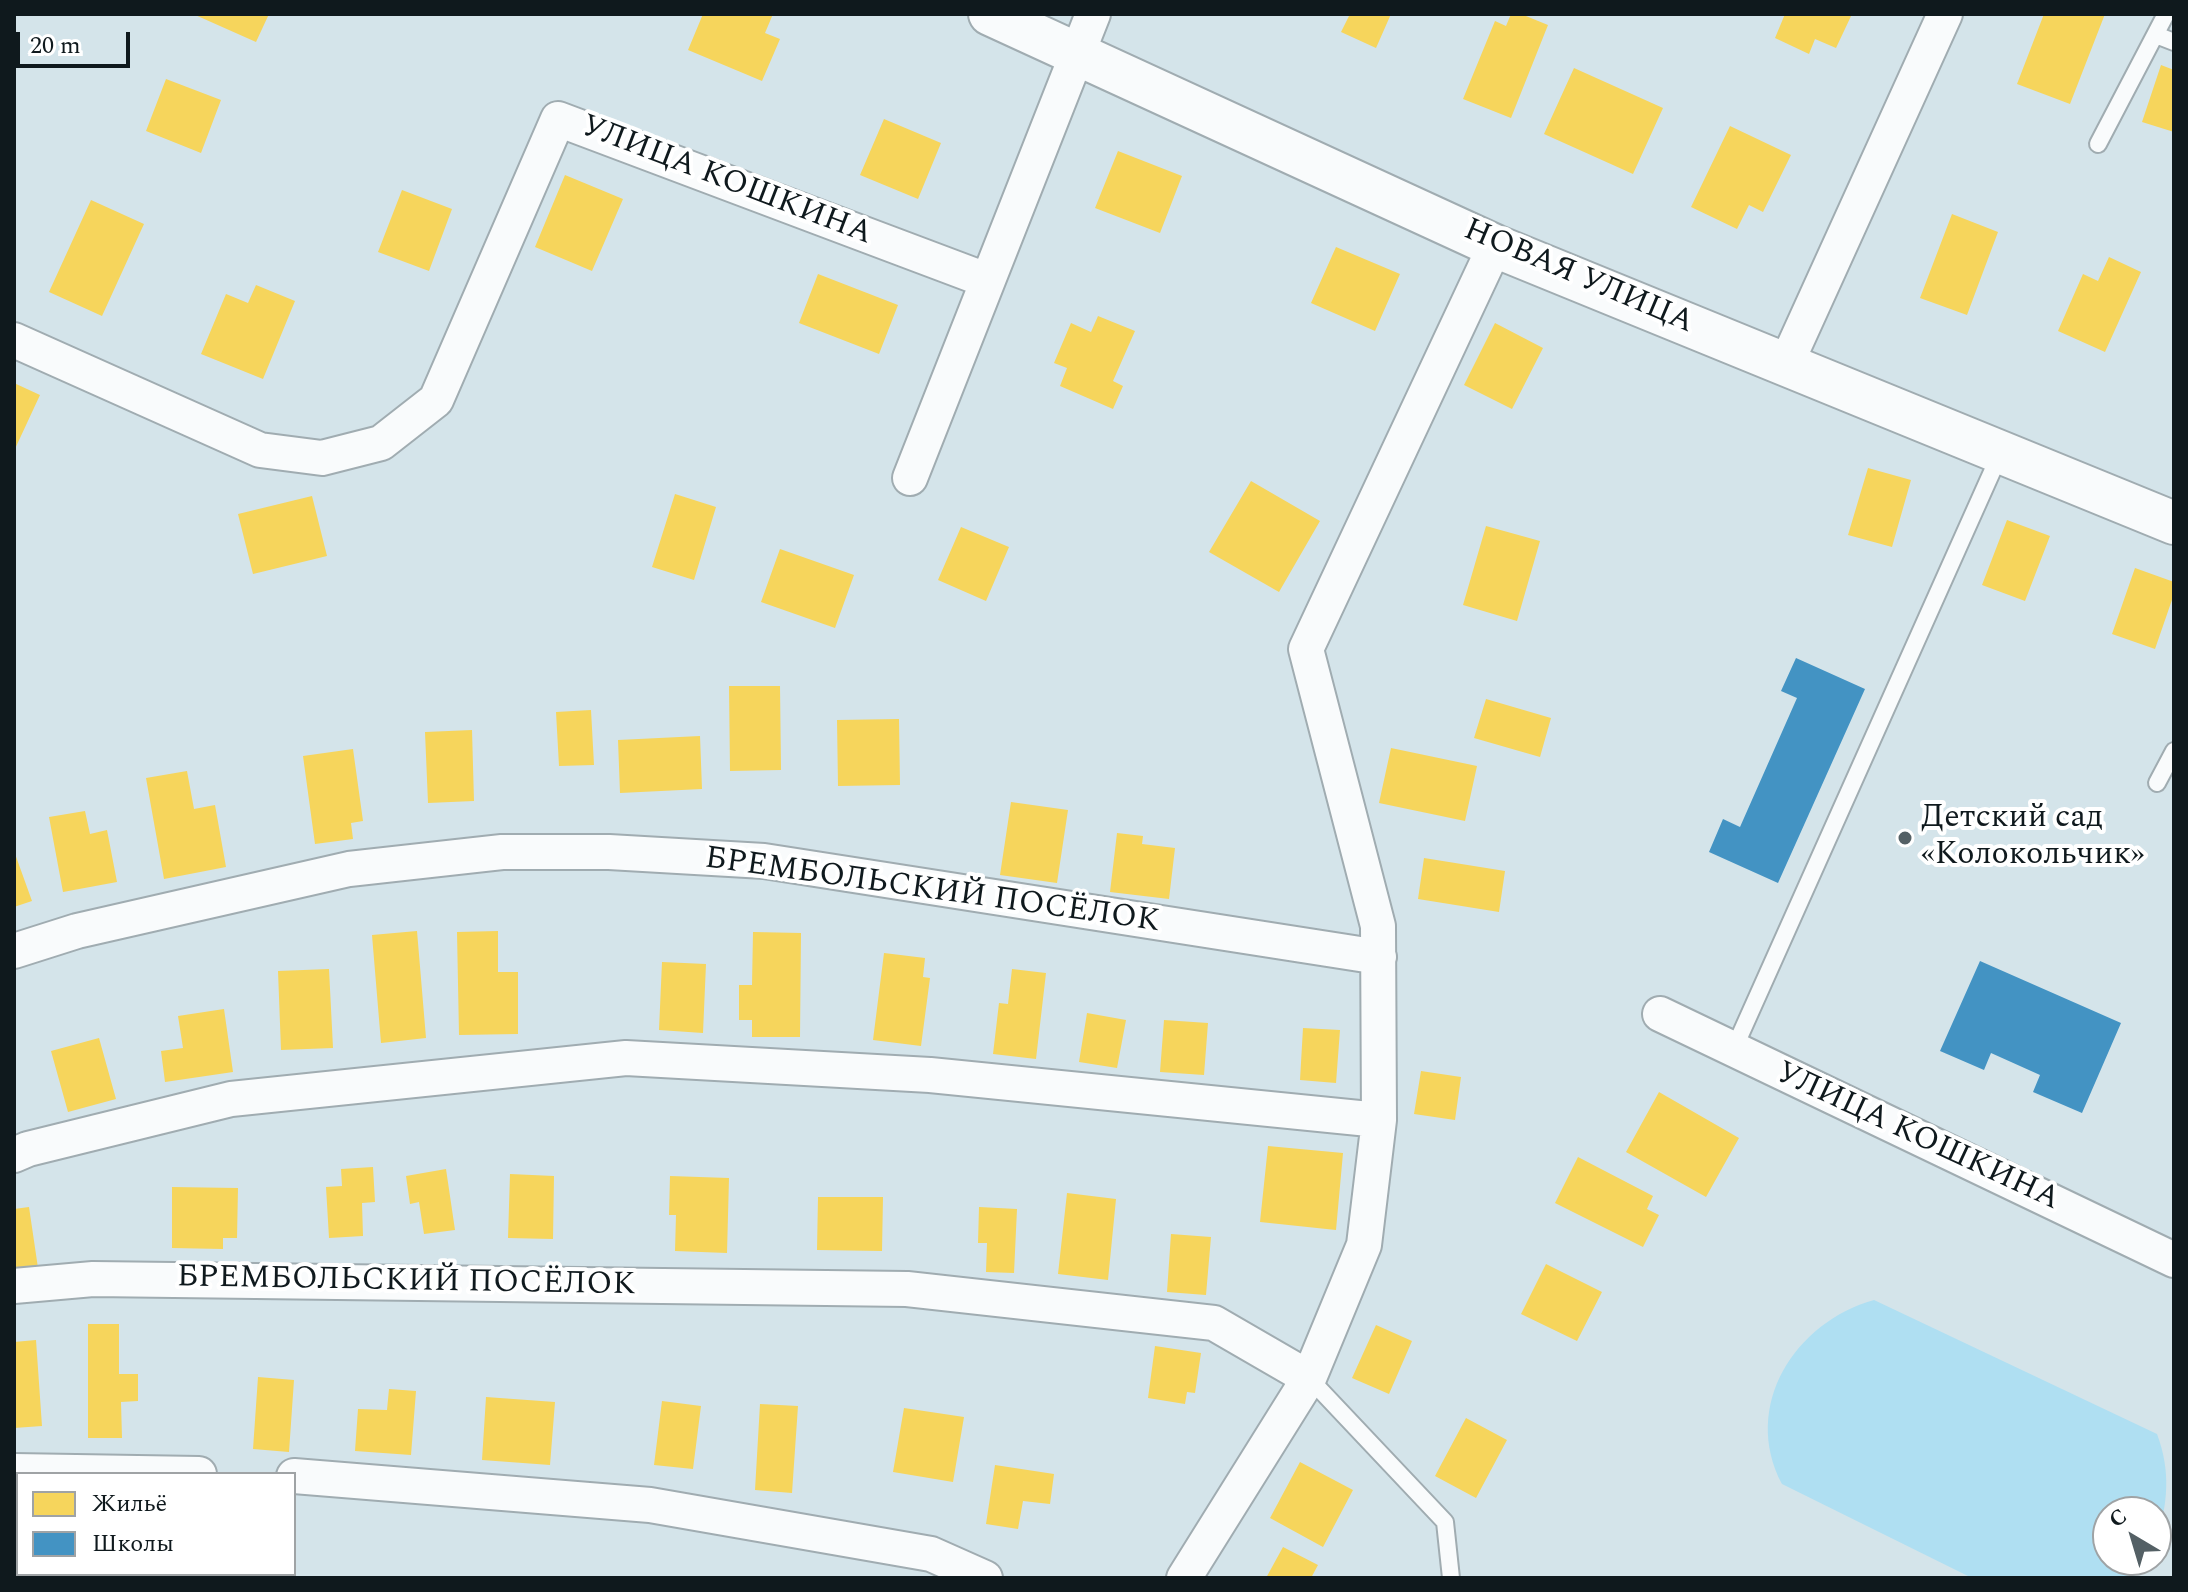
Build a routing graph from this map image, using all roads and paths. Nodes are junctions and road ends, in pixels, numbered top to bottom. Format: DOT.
graph roads {
  1 [pos="990,14"];
  2 [pos="1093,14"];
  3 [pos="1945,14"];
  4 [pos="2166,14"];
  5 [pos="2156,35"];
  6 [pos="2174,42"];
  7 [pos="1075,53"];
  8 [pos="2098,144"];
  9 [pos="1495,246"];
  10 [pos="986,280"];
  11 [pos="14,340"];
  12 [pos="1786,364"];
  13 [pos="2001,453"];
  14 [pos="910,478"];
  15 [pos="2174,523"];
  16 [pos="2174,751"];
  17 [pos="2157,783"];
  18 [pos="14,951"];
  19 [pos="1379,957"];
  20 [pos="1660,1014"];
  21 [pos="1733,1051"];
  22 [pos="1379,1120"];
  23 [pos="14,1155"];
  24 [pos="2174,1260"];
  25 [pos="14,1286"];
  26 [pos="1309,1378"];
  27 [pos="14,1471"];
  28 [pos="76,1472"];
  29 [pos="296,1476"];
  30 [pos="985,1578"];
  31 [pos="1184,1578"];
  32 [pos="1451,1578"];
  1 -- 7 [label="street, НОВАЯ УЛИЦА"];
  2 -- 7 [label="street"];
  3 -- 12 [label="street"];
  4 -- 5 [label="lane"];
  5 -- 6 [label="lane"];
  5 -- 8 [label="lane"];
  7 -- 9 [label="street, НОВАЯ УЛИЦА"];
  7 -- 10 [label="street"];
  9 -- 12 [label="street, НОВАЯ УЛИЦА"];
  9 -- 19 [label="street"];
  10 -- 11 [label="street, УЛИЦА КОШКИНА"];
  10 -- 14 [label="street"];
  12 -- 13 [label="street, НОВАЯ УЛИЦА"];
  13 -- 15 [label="street, НОВАЯ УЛИЦА"];
  13 -- 21 [label="lane"];
  16 -- 17 [label="lane"];
  18 -- 19 [label="street, БРЕМБОЛЬСКИЙ ПОСЁЛОК"];
  19 -- 22 [label="street"];
  20 -- 21 [label="street, УЛИЦА КОШКИНА"];
  21 -- 24 [label="street, УЛИЦА КОШКИНА"];
  22 -- 23 [label="street"];
  22 -- 26 [label="street"];
  25 -- 26 [label="street, БРЕМБОЛЬСКИЙ ПОСЁЛОК"];
  26 -- 31 [label="street"];
  26 -- 32 [label="lane"];
  27 -- 28 [label="street"];
  29 -- 30 [label="street"];
}
